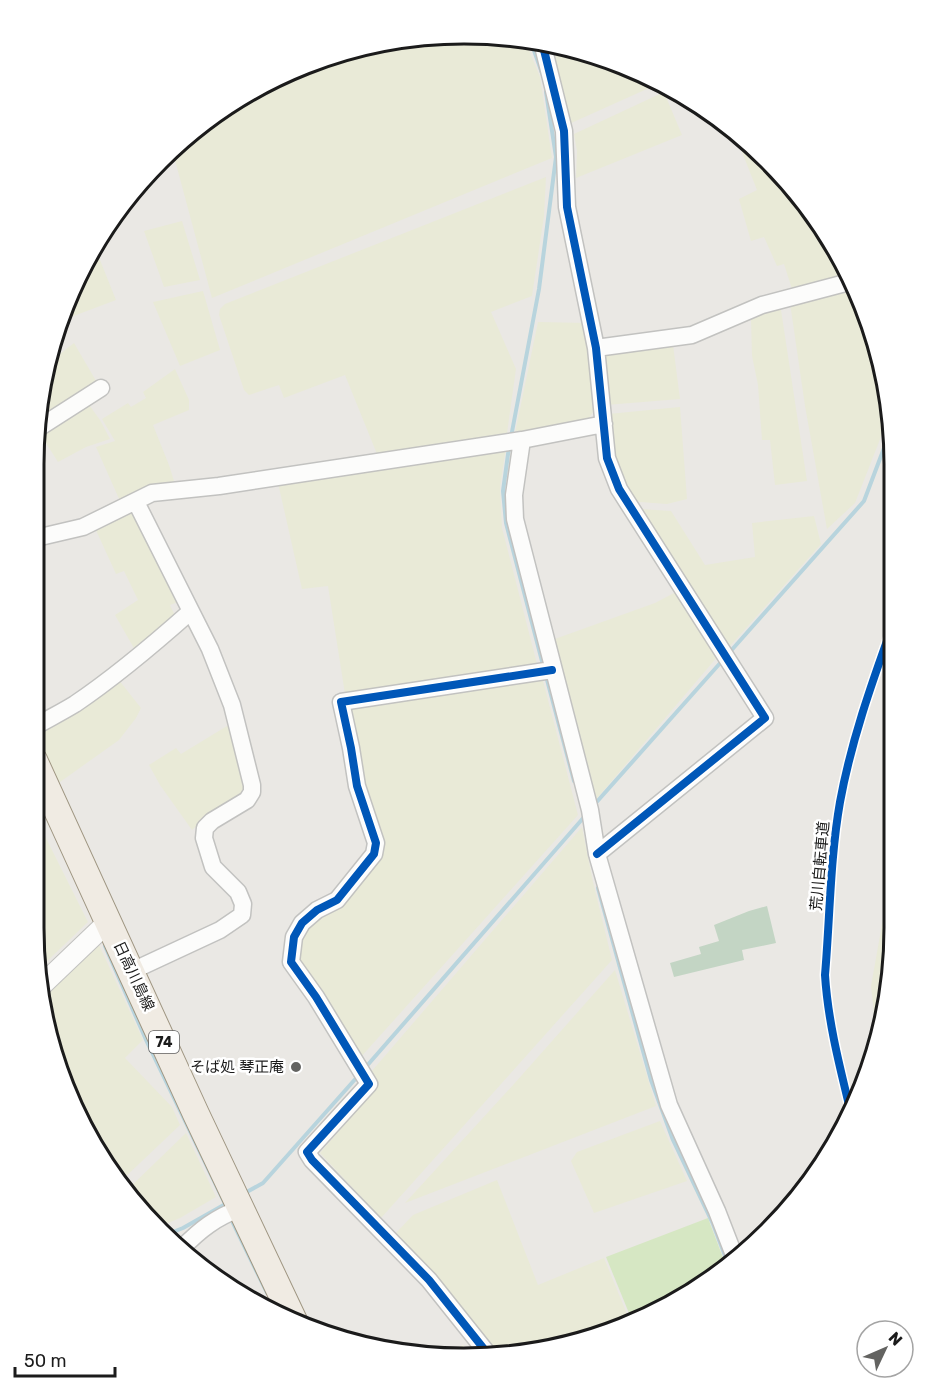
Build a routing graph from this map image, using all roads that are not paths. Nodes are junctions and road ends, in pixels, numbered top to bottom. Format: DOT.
graph roads {
  1 [pos="544,52"];
  2 [pos="843,284"];
  3 [pos="596,348"];
  4 [pos="101,388"];
  5 [pos="45,424"];
  6 [pos="604,424"];
  7 [pos="522,440"];
  8 [pos="136,502"];
  9 [pos="44,536"];
  10 [pos="190,612"];
  11 [pos="552,670"];
  12 [pos="44,721"];
  13 [pos="44,781"];
  14 [pos="597,854"];
  15 [pos="109,921"];
  16 [pos="132,970"];
  17 [pos="47,980"];
  18 [pos="241,1208"];
  19 [pos="187,1243"];
  20 [pos="732,1250"];
  21 [pos="288,1309"];
  22 [pos="483,1347"];
  1 -- 3 [label="street"];
  2 -- 3 [label="street"];
  3 -- 6 [label="street"];
  4 -- 5 [label="street"];
  6 -- 7 [label="street"];
  6 -- 14 [label="street"];
  7 -- 8 [label="street"];
  7 -- 11 [label="street"];
  8 -- 9 [label="street"];
  8 -- 10 [label="street"];
  10 -- 12 [label="street"];
  10 -- 16 [label="street"];
  11 -- 14 [label="street"];
  11 -- 22 [label="street"];
  13 -- 15 [label="main road, 日高川島線 / 74"];
  14 -- 20 [label="street"];
  15 -- 16 [label="main road, 日高川島線 / 74"];
  15 -- 17 [label="street"];
  16 -- 18 [label="main road, 日高川島線 / 74"];
  18 -- 19 [label="street"];
  18 -- 21 [label="main road, 日高川島線 / 74"];
}
